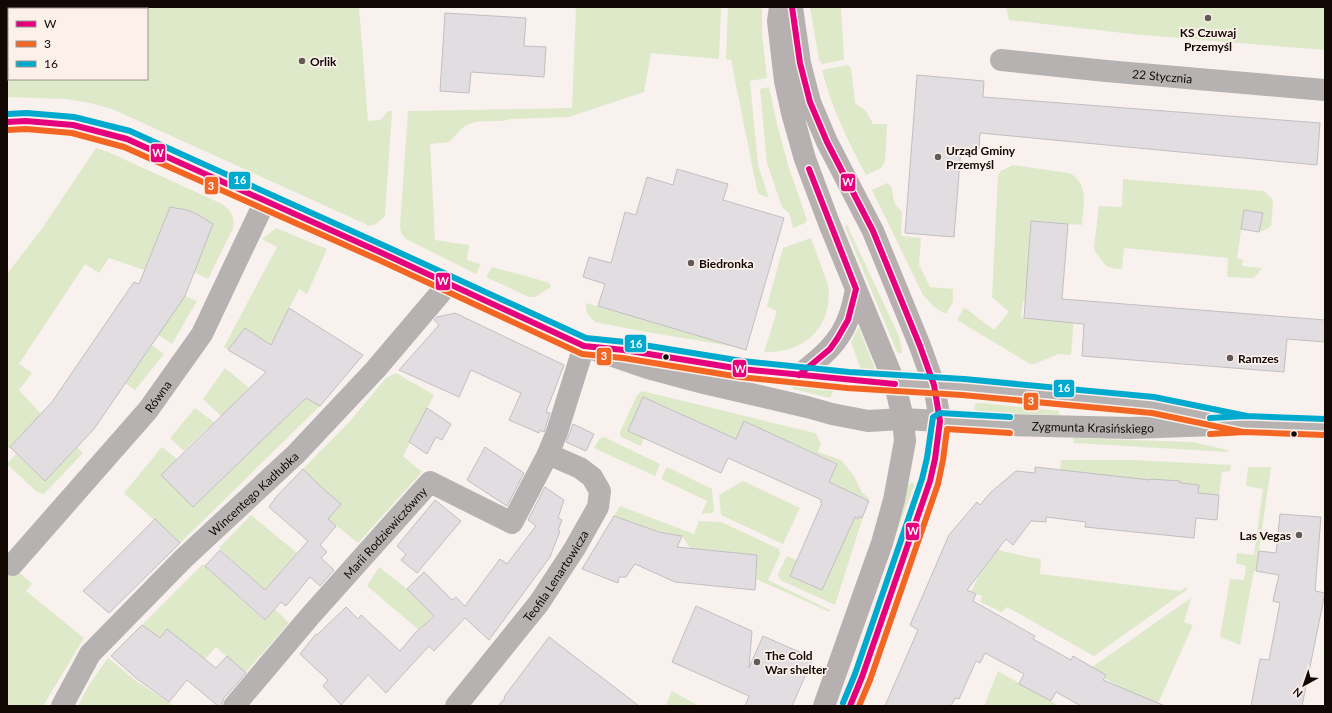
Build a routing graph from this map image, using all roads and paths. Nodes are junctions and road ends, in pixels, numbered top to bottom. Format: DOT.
graph roads {
  1 [pos="780,7"];
  2 [pos="792,7"];
  3 [pos="1001,60"];
  4 [pos="1325,90"];
  5 [pos="7,122"];
  6 [pos="265,201"];
  7 [pos="449,283"];
  8 [pos="856,289"];
  9 [pos="584,346"];
  10 [pos="799,375"];
  11 [pos="895,384"];
  12 [pos="934,385"];
  13 [pos="904,419"];
  14 [pos="940,421"];
  15 [pos="1246,424"];
  16 [pos="1325,427"];
  17 [pos="548,454"];
  18 [pos="12,565"];
  19 [pos="62,706"];
  20 [pos="234,706"];
  21 [pos="456,706"];
  22 [pos="824,706"];
  23 [pos="850,706"];
  1 -- 8 [label="main road"];
  2 -- 12 [label="main road"];
  3 -- 4 [label="street, 22 Stycznia"];
  5 -- 6 [label="street"];
  6 -- 7 [label="street"];
  6 -- 18 [label="street, Równa"];
  7 -- 9 [label="street"];
  7 -- 19 [label="street, Wincentego Kadłubka"];
  8 -- 10 [label="main road"];
  8 -- 11 [label="main road"];
  9 -- 10 [label="street, Zygmunta Krasińskiego"];
  9 -- 13 [label="street, Zygmunta Krasińskiego"];
  9 -- 17 [label="street, Marii Rodziewiczówny"];
  10 -- 11 [label="street, Zygmunta Krasińskiego"];
  11 -- 12 [label="street, Zygmunta Krasińskiego"];
  11 -- 13 [label="main road"];
  12 -- 14 [label="main road"];
  12 -- 15 [label="street, Zygmunta Krasińskiego"];
  13 -- 14 [label="street, Zygmunta Krasińskiego"];
  13 -- 22 [label="main road"];
  14 -- 15 [label="street, Zygmunta Krasińskiego"];
  14 -- 23 [label="main road"];
  15 -- 16 [label="street, Zygmunta Krasińskiego"];
  17 -- 20 [label="street, Marii Rodziewiczówny"];
  17 -- 21 [label="street, Teofila Lenartowicza"];
}
